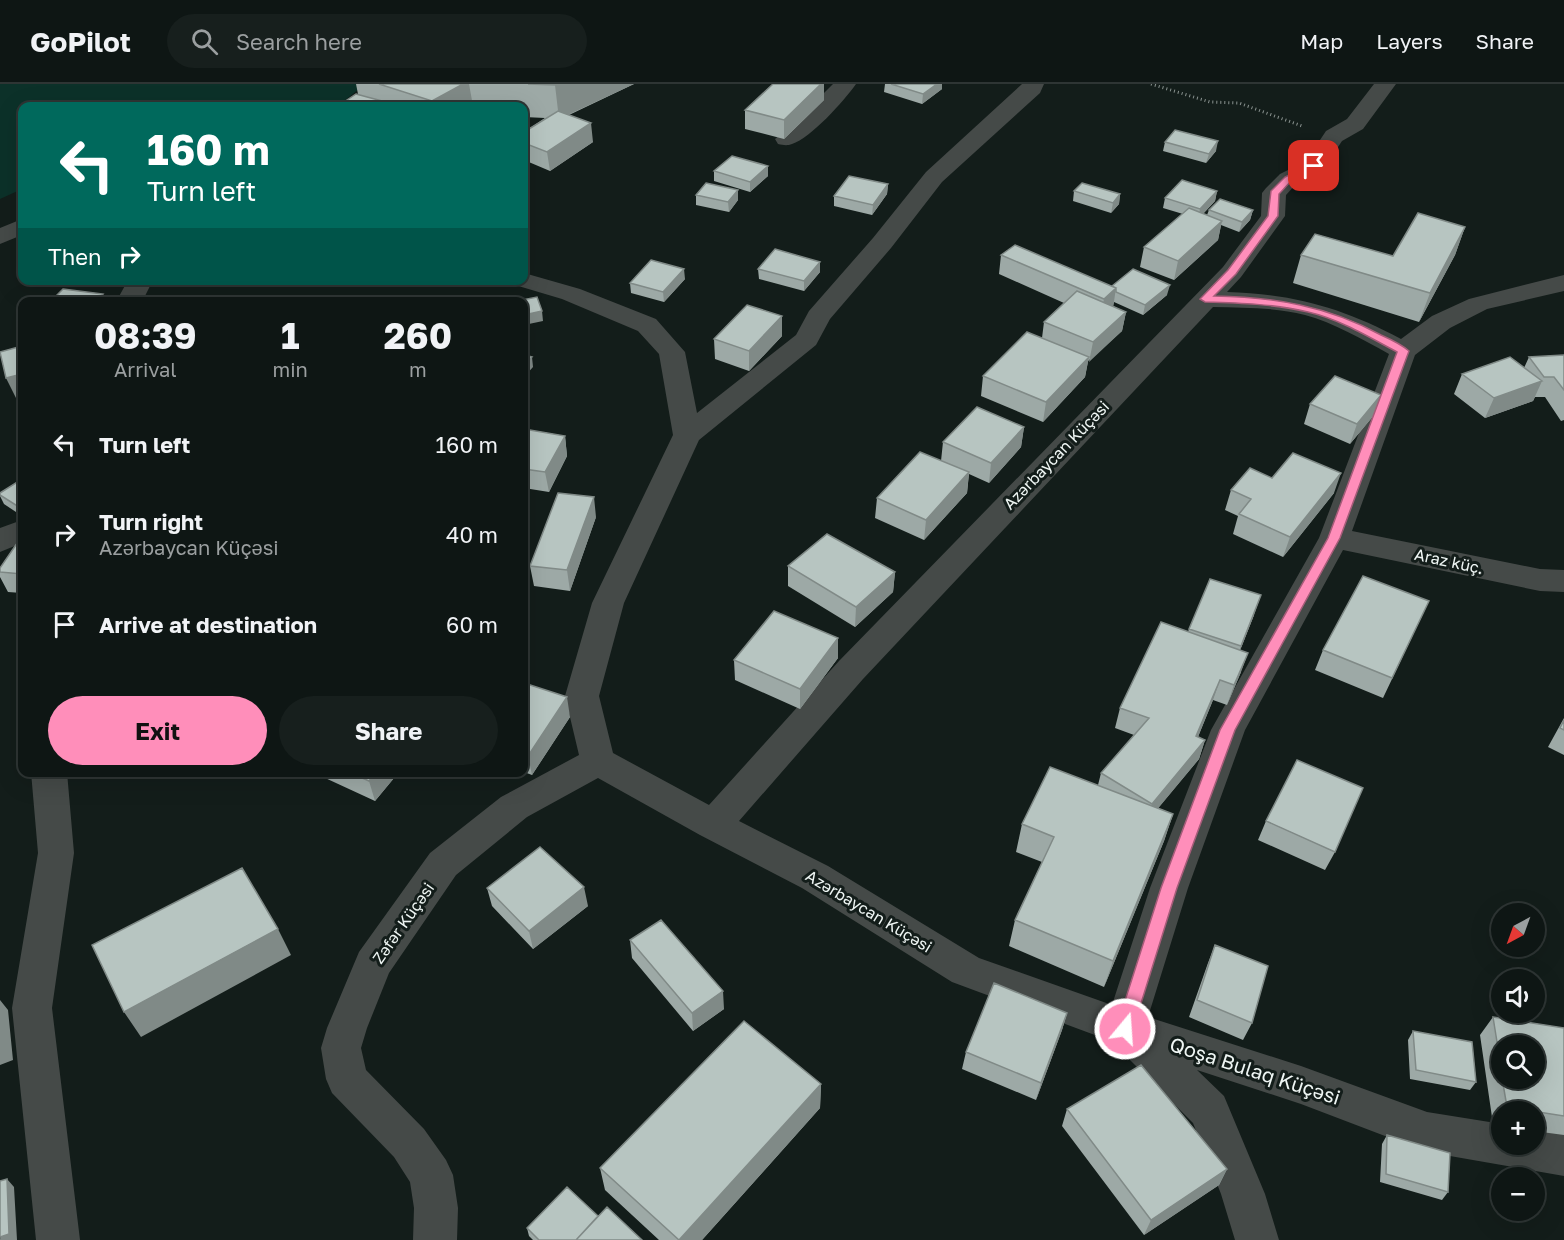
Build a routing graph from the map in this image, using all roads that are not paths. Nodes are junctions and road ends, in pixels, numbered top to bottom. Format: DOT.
graph roads {
  1 [pos="845,84"];
  2 [pos="1033,84"];
  3 [pos="1384,84"];
  4 [pos="786,139"];
  5 [pos="18,228"];
  6 [pos="0,237"];
  7 [pos="528,281"];
  8 [pos="1562,284"];
  9 [pos="1205,299"];
  10 [pos="1403,351"];
  11 [pos="687,435"];
  12 [pos="18,532"];
  13 [pos="1334,538"];
  14 [pos="0,541"];
  15 [pos="1564,581"];
  16 [pos="598,761"];
  17 [pos="50,777"];
  18 [pos="712,825"];
  19 [pos="1125,1029"];
  20 [pos="1564,1155"];
  21 [pos="58,1240"];
  22 [pos="435,1240"];
  23 [pos="1257,1240"];
  1 -- 4 [label="street"];
  2 -- 11 [label="street"];
  3 -- 9 [label="street, Azərbaycan Küçəsi"];
  5 -- 6 [label="street"];
  7 -- 11 [label="street"];
  8 -- 10 [label="street"];
  9 -- 10 [label="street"];
  9 -- 18 [label="street, Azərbaycan Küçəsi"];
  10 -- 13 [label="street"];
  11 -- 16 [label="street"];
  12 -- 14 [label="street"];
  13 -- 15 [label="street, Araz küç."];
  13 -- 19 [label="street"];
  16 -- 18 [label="street"];
  16 -- 22 [label="street, Zəfər Küçəsi"];
  17 -- 21 [label="street"];
  18 -- 19 [label="street, Azərbaycan Küçəsi"];
  19 -- 20 [label="street, Qoşa Bulaq Küçəsi"];
  19 -- 23 [label="street, Qoşa Bulaq Küçəsi"];
}
